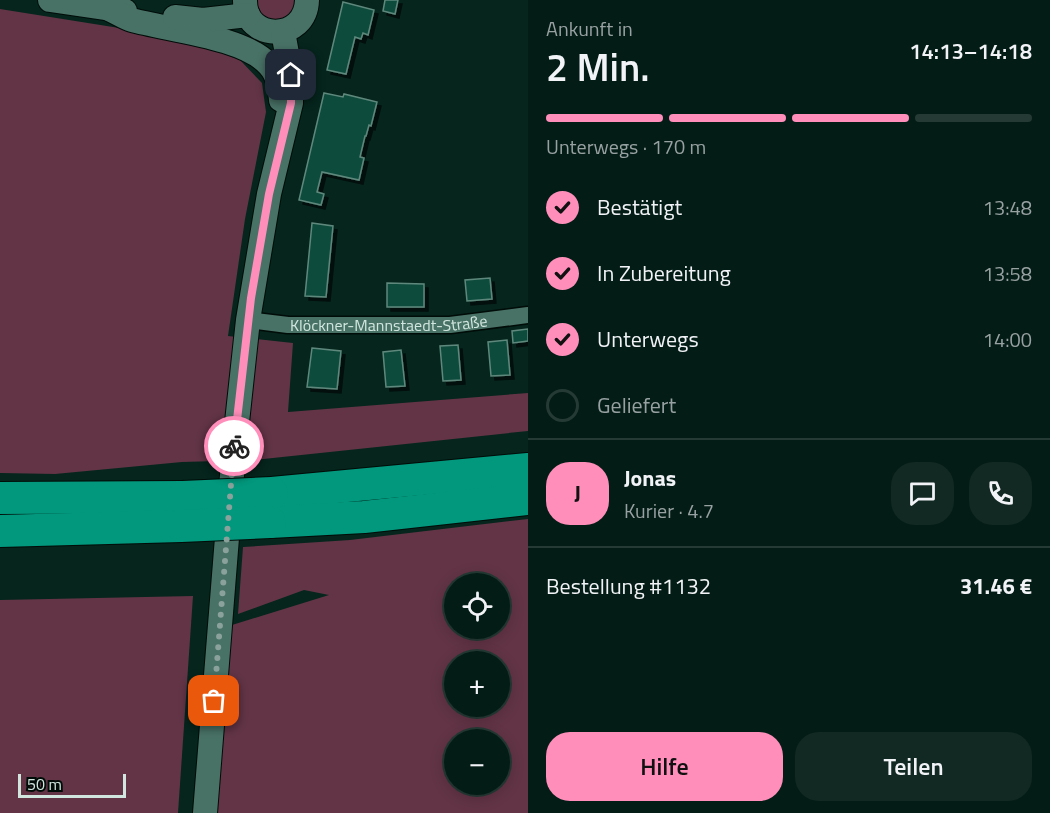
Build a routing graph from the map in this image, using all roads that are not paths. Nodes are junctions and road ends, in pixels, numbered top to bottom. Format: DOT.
graph roads {
  1 [pos="51,0"];
  2 [pos="307,0"];
  3 [pos="246,8"];
  4 [pos="111,10"];
  5 [pos="283,32"];
  6 [pos="283,132"];
  7 [pos="528,315"];
  8 [pos="248,320"];
  9 [pos="528,469"];
  10 [pos="0,498"];
  11 [pos="528,499"];
  12 [pos="271,508"];
  13 [pos="182,512"];
  14 [pos="0,525"];
  15 [pos="79,528"];
  16 [pos="0,531"];
  17 [pos="205,813"];
  1 -- 4 [label="street"];
  2 -- 5 [label="street"];
  3 -- 4 [label="street"];
  3 -- 5 [label="street"];
  4 -- 6 [label="street"];
  5 -- 6 [label="street"];
  6 -- 8 [label="street"];
  7 -- 8 [label="street, Klöckner-Mannstaedt-Straße"];
  8 -- 17 [label="street"];
  9 -- 12 [label="highway"];
  10 -- 13 [label="highway"];
  11 -- 12 [label="highway"];
  12 -- 13 [label="highway, bridge"];
  13 -- 15 [label="highway"];
  14 -- 15 [label="highway"];
  15 -- 16 [label="highway"];
}
